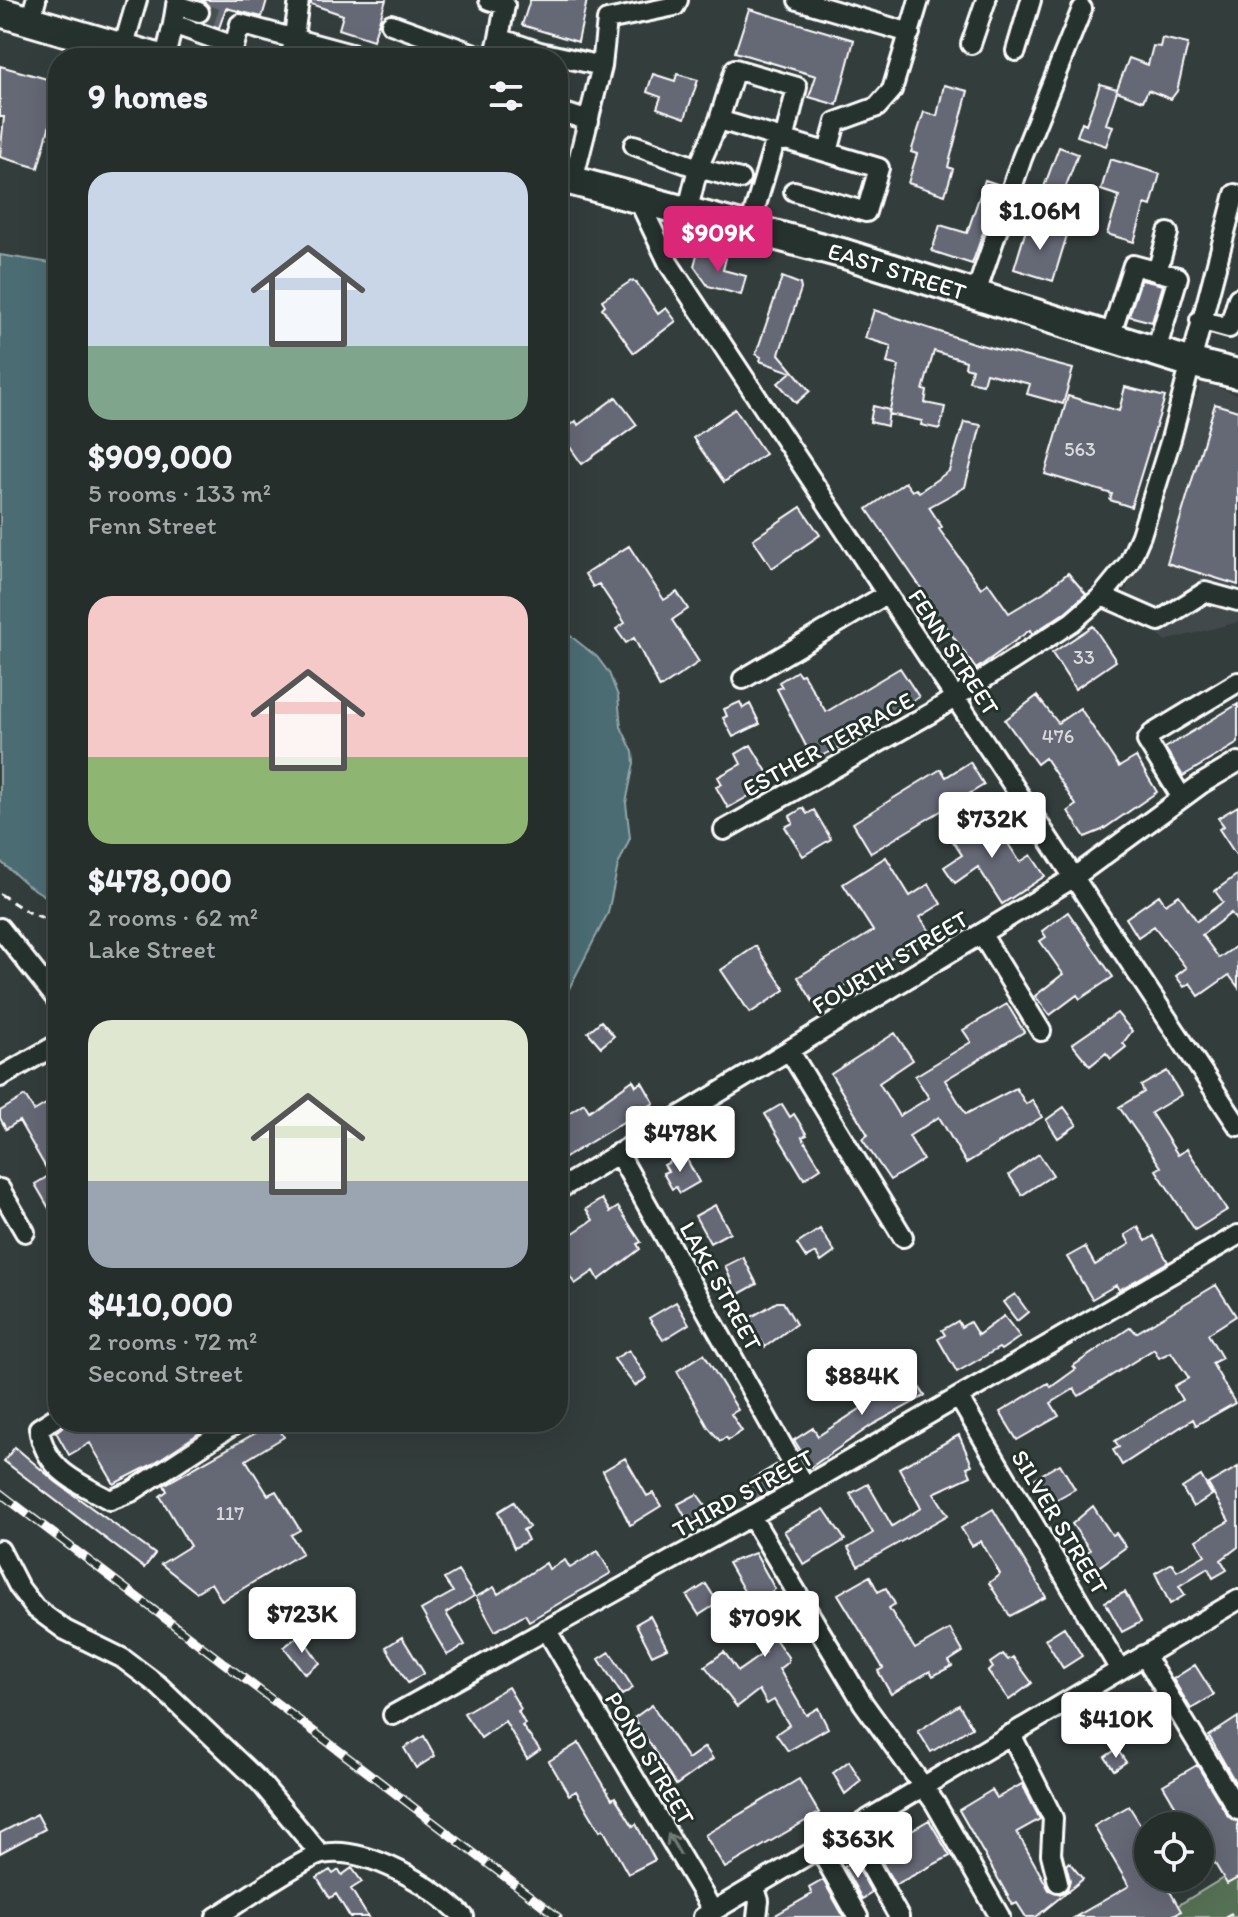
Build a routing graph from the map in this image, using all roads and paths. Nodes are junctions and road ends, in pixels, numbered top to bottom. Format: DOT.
graph roads {
  1 [pos="137,0"];
  2 [pos="299,0"];
  3 [pos="678,0"];
  4 [pos="798,0"];
  5 [pos="919,0"];
  6 [pos="986,0"];
  7 [pos="1031,0"];
  8 [pos="500,2"];
  9 [pos="187,5"];
  10 [pos="1082,9"];
  11 [pos="33,10"];
  12 [pos="0,12"];
  13 [pos="173,24"];
  14 [pos="391,24"];
  15 [pos="910,33"];
  16 [pos="499,38"];
  17 [pos="294,39"];
  18 [pos="971,44"];
  19 [pos="123,48"];
  20 [pos="167,48"];
  21 [pos="224,48"];
  22 [pos="232,48"];
  23 [pos="293,48"];
  24 [pos="328,48"];
  25 [pos="458,48"];
  26 [pos="496,48"];
  27 [pos="528,48"];
  28 [pos="1016,51"];
  29 [pos="568,58"];
  30 [pos="602,66"];
  31 [pos="568,114"];
  32 [pos="719,120"];
  33 [pos="589,121"];
  34 [pos="780,139"];
  35 [pos="634,145"];
  36 [pos="828,152"];
  37 [pos="698,168"];
  38 [pos="568,174"];
  39 [pos="740,179"];
  40 [pos="568,180"];
  41 [pos="794,191"];
  42 [pos="1235,194"];
  43 [pos="639,201"];
  44 [pos="687,213"];
  45 [pos="749,229"];
  46 [pos="1168,233"];
  47 [pos="1229,250"];
  48 [pos="1148,269"];
  49 [pos="976,293"];
  50 [pos="1238,298"];
  51 [pos="1200,320"];
  52 [pos="1120,322"];
  53 [pos="1156,351"];
  54 [pos="1189,362"];
  55 [pos="1238,374"];
  56 [pos="1238,382"];
  57 [pos="887,594"];
  58 [pos="1102,596"];
  59 [pos="1238,601"];
  60 [pos="743,679"];
  61 [pos="1238,682"];
  62 [pos="955,696"];
  63 [pos="1238,762"];
  64 [pos="1182,798"];
  65 [pos="724,830"];
  66 [pos="1073,878"];
  67 [pos="0,894"];
  68 [pos="48,920"];
  69 [pos="0,928"];
  70 [pos="982,935"];
  71 [pos="48,988"];
  72 [pos="1041,1031"];
  73 [pos="48,1050"];
  74 [pos="789,1050"];
  75 [pos="0,1077"];
  76 [pos="1238,1126"];
  77 [pos="618,1153"];
  78 [pos="568,1184"];
  79 [pos="0,1189"];
  80 [pos="25,1232"];
  81 [pos="1238,1235"];
  82 [pos="903,1237"];
  83 [pos="959,1398"];
  84 [pos="48,1422"];
  85 [pos="223,1432"];
  86 [pos="805,1486"];
  87 [pos="751,1516"];
  88 [pos="0,1550"];
  89 [pos="1238,1600"];
  90 [pos="546,1629"];
  91 [pos="1144,1655"];
  92 [pos="1120,1670"];
  93 [pos="393,1715"];
  94 [pos="1011,1734"];
  95 [pos="925,1786"];
  96 [pos="1238,1810"];
  97 [pos="851,1831"];
  98 [pos="820,1850"];
  99 [pos="320,1854"];
  100 [pos="1058,1882"];
  101 [pos="755,1888"];
  102 [pos="1238,1910"];
  103 [pos="708,1914"];
  104 [pos="216,1917"];
  105 [pos="464,1917"];
  106 [pos="757,1917"];
  107 [pos="858,1917"];
  108 [pos="899,1917"];
  109 [pos="1000,1917"];
  110 [pos="1225,1917"];
  1 -- 19 [label="street"];
  2 -- 17 [label="street"];
  3 -- 30 [label="street"];
  4 -- 15 [label="street"];
  5 -- 15 [label="street"];
  6 -- 18 [label="street"];
  7 -- 28 [label="street"];
  8 -- 16 [label="street"];
  9 -- 13 [label="street"];
  10 -- 49 [label="street"];
  11 -- 12 [label="highway"];
  11 -- 19 [label="highway"];
  13 -- 20 [label="street"];
  13 -- 21 [label="street"];
  14 -- 25 [label="street"];
  15 -- 36 [label="street"];
  16 -- 26 [label="street"];
  16 -- 27 [label="street"];
  17 -- 22 [label="street"];
  17 -- 23 [label="street"];
  17 -- 24 [label="street"];
  29 -- 30 [label="street"];
  30 -- 33 [label="street"];
  31 -- 33 [label="street"];
  32 -- 34 [label="street"];
  32 -- 34 [label="street"];
  32 -- 37 [label="street"];
  33 -- 38 [label="street"];
  34 -- 36 [label="street"];
  34 -- 45 [label="street"];
  35 -- 37 [label="street"];
  36 -- 41 [label="street"];
  37 -- 39 [label="street"];
  37 -- 44 [label="street"];
  40 -- 43 [label="highway, EAST STREET"];
  42 -- 47 [label="street, ESTHER TERRACE"];
  43 -- 44 [label="highway, EAST STREET"];
  43 -- 57 [label="street, FENN STREET"];
  44 -- 45 [label="highway, EAST STREET"];
  45 -- 49 [label="highway, EAST STREET"];
  46 -- 48 [label="street"];
  47 -- 51 [label="street, ESTHER TERRACE"];
  48 -- 52 [label="street"];
  48 -- 52 [label="street"];
  48 -- 53 [label="street"];
  49 -- 52 [label="highway, EAST STREET"];
  50 -- 51 [label="street"];
  51 -- 54 [label="street, ESTHER TERRACE"];
  52 -- 53 [label="highway, EAST STREET"];
  53 -- 54 [label="highway, EAST STREET"];
  54 -- 55 [label="highway, EAST STREET"];
  54 -- 56 [label="highway, EAST STREET"];
  54 -- 58 [label="street, ESTHER TERRACE"];
  57 -- 60 [label="street"];
  57 -- 62 [label="street, FENN STREET"];
  58 -- 59 [label="street"];
  58 -- 62 [label="street, ESTHER TERRACE"];
  61 -- 64 [label="street"];
  62 -- 65 [label="street, ESTHER TERRACE"];
  62 -- 66 [label="street, FENN STREET"];
  63 -- 64 [label="street, FOURTH STREET"];
  64 -- 66 [label="street, FOURTH STREET"];
  66 -- 70 [label="street, FOURTH STREET"];
  66 -- 76 [label="street, FENN STREET"];
  67 -- 68 [label="path"];
  69 -- 71 [label="street"];
  70 -- 72 [label="street"];
  70 -- 74 [label="street, FOURTH STREET"];
  73 -- 75 [label="street"];
  74 -- 77 [label="street, FOURTH STREET"];
  74 -- 82 [label="street"];
  77 -- 78 [label="street, FOURTH STREET"];
  77 -- 86 [label="street, LAKE STREET"];
  79 -- 80 [label="street"];
  81 -- 83 [label="street, THIRD STREET"];
  83 -- 86 [label="street, THIRD STREET"];
  83 -- 92 [label="street, SILVER STREET"];
  84 -- 85 [label="street"];
  86 -- 87 [label="street, THIRD STREET"];
  87 -- 90 [label="street, THIRD STREET"];
  87 -- 95 [label="street"];
  88 -- 99 [label="street"];
  89 -- 91 [label="street"];
  90 -- 93 [label="street, THIRD STREET"];
  103 -- 90 [label="street, POND STREET, one-way"];
  91 -- 92 [label="street"];
  91 -- 96 [label="street"];
  92 -- 94 [label="street"];
  94 -- 95 [label="street"];
  94 -- 100 [label="street"];
  95 -- 97 [label="street"];
  95 -- 109 [label="street"];
  97 -- 98 [label="street"];
  97 -- 108 [label="street"];
  98 -- 101 [label="street"];
  98 -- 107 [label="street"];
  99 -- 104 [label="street"];
  99 -- 105 [label="street"];
  101 -- 103 [label="street"];
  101 -- 106 [label="street"];
  102 -- 110 [label="path"];
}
